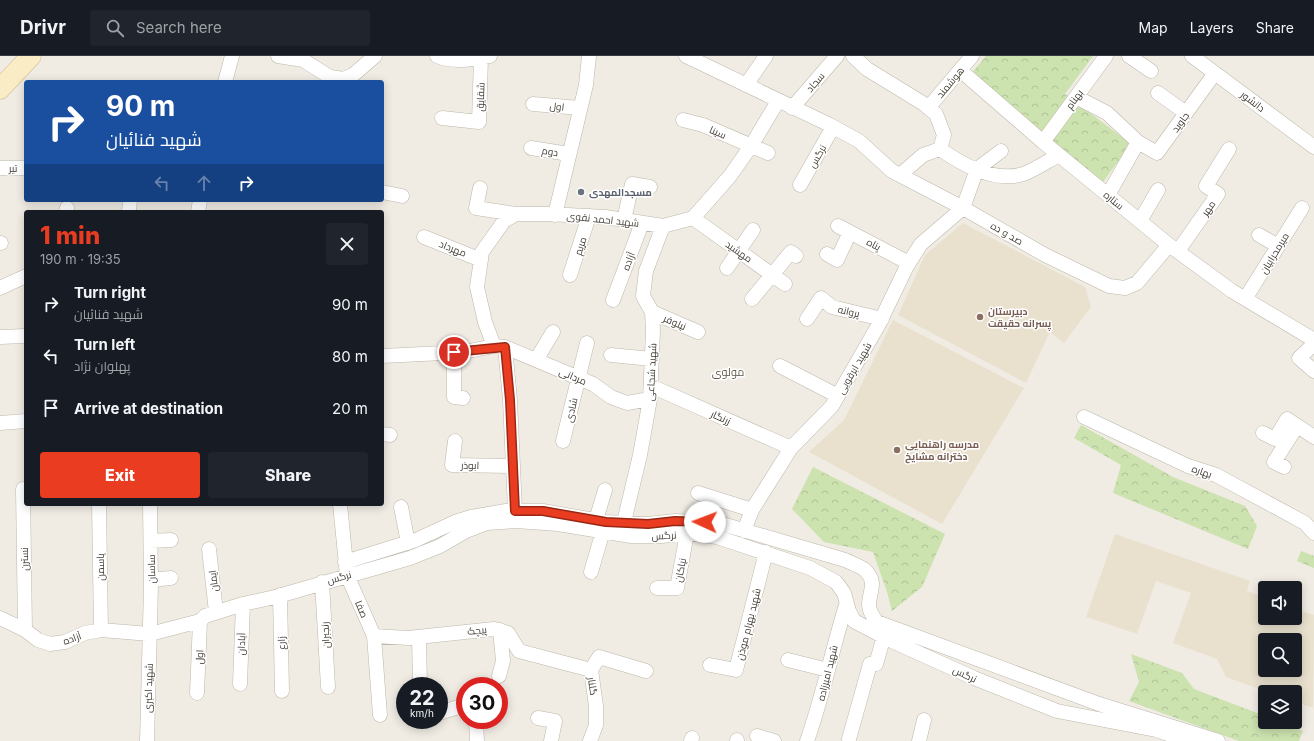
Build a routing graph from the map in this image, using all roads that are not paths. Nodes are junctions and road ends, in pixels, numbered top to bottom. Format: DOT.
graph roads {
  1 [pos="31,56"];
  2 [pos="232,56"];
  3 [pos="278,56"];
  4 [pos="375,56"];
  5 [pos="437,56"];
  6 [pos="589,56"];
  7 [pos="689,56"];
  8 [pos="766,56"];
  9 [pos="837,56"];
  10 [pos="853,56"];
  11 [pos="972,56"];
  12 [pos="1106,56"];
  13 [pos="1129,56"];
  14 [pos="1192,56"];
  15 [pos="486,57"];
  16 [pos="316,61"];
  17 [pos="960,70"];
  18 [pos="1151,71"];
  19 [pos="1215,73"];
  20 [pos="226,80"];
  21 [pos="2,85"];
  22 [pos="746,85"];
  23 [pos="1158,93"];
  24 [pos="1076,97"];
  25 [pos="778,101"];
  26 [pos="534,104"];
  27 [pos="580,108"];
  28 [pos="792,108"];
  29 [pos="928,108"];
  30 [pos="1186,113"];
  31 [pos="442,118"];
  32 [pos="684,120"];
  33 [pos="833,127"];
  34 [pos="1311,140"];
  35 [pos="1043,142"];
  36 [pos="1138,142"];
  37 [pos="751,146"];
  38 [pos="530,148"];
  39 [pos="940,149"];
  40 [pos="1229,149"];
  41 [pos="1001,151"];
  42 [pos="768,152"];
  43 [pos="569,154"];
  44 [pos="1059,155"];
  45 [pos="0,168"];
  46 [pos="24,168"];
  47 [pos="978,169"];
  48 [pos="900,175"];
  49 [pos="800,185"];
  50 [pos="650,187"];
  51 [pos="480,188"];
  52 [pos="1158,190"];
  53 [pos="384,192"];
  54 [pos="1108,195"];
  55 [pos="402,196"];
  56 [pos="963,208"];
  57 [pos="1302,208"];
  58 [pos="516,214"];
  59 [pos="555,215"];
  60 [pos="589,216"];
  61 [pos="693,218"];
  62 [pos="624,220"];
  63 [pos="1140,221"];
  64 [pos="642,223"];
  65 [pos="663,226"];
  66 [pos="753,230"];
  67 [pos="1259,235"];
  68 [pos="424,237"];
  69 [pos="1278,246"];
  70 [pos="1173,248"];
  71 [pos="738,251"];
  72 [pos="827,254"];
  73 [pos="796,256"];
  74 [pos="481,260"];
  75 [pos="909,263"];
  76 [pos="727,268"];
  77 [pos="772,274"];
  78 [pos="570,275"];
  79 [pos="24,277"];
  80 [pos="785,284"];
  81 [pos="0,288"];
  82 [pos="752,299"];
  83 [pos="613,300"];
  84 [pos="1246,300"];
  85 [pos="652,312"];
  86 [pos="807,319"];
  87 [pos="882,319"];
  88 [pos="553,332"];
  89 [pos="698,332"];
  90 [pos="24,336"];
  91 [pos="0,337"];
  92 [pos="1314,340"];
  93 [pos="587,343"];
  94 [pos="1314,344"];
  95 [pos="500,346"];
  96 [pos="454,352"];
  97 [pos="611,355"];
  98 [pos="384,356"];
  99 [pos="652,359"];
  100 [pos="536,360"];
  101 [pos="780,366"];
  102 [pos="1314,371"];
  103 [pos="578,378"];
  104 [pos="651,393"];
  105 [pos="838,396"];
  106 [pos="463,398"];
  107 [pos="1084,418"];
  108 [pos="24,421"];
  109 [pos="0,423"];
  110 [pos="1292,423"];
  111 [pos="1263,433"];
  112 [pos="1314,436"];
  113 [pos="454,441"];
  114 [pos="563,441"];
  115 [pos="791,448"];
  116 [pos="513,466"];
  117 [pos="1284,467"];
  118 [pos="23,488"];
  119 [pos="605,490"];
  120 [pos="698,493"];
  121 [pos="99,506"];
  122 [pos="150,506"];
  123 [pos="340,506"];
  124 [pos="401,507"];
  125 [pos="752,510"];
  126 [pos="515,511"];
  127 [pos="624,522"];
  128 [pos="600,526"];
  129 [pos="744,531"];
  130 [pos="687,533"];
  131 [pos="1314,533"];
  132 [pos="171,540"];
  133 [pos="150,541"];
  134 [pos="408,543"];
  135 [pos="209,549"];
  136 [pos="766,552"];
  137 [pos="346,569"];
  138 [pos="591,572"];
  139 [pos="171,578"];
  140 [pos="151,580"];
  141 [pos="322,582"];
  142 [pos="657,588"];
  143 [pos="280,595"];
  144 [pos="243,604"];
  145 [pos="846,605"];
  146 [pos="216,612"];
  147 [pos="0,618"];
  148 [pos="200,621"];
  149 [pos="25,630"];
  150 [pos="101,630"];
  151 [pos="500,630"];
  152 [pos="150,634"];
  153 [pos="374,636"];
  154 [pos="884,636"];
  155 [pos="419,637"];
  156 [pos="788,660"];
  157 [pos="710,665"];
  158 [pos="591,670"];
  159 [pos="828,670"];
  160 [pos="646,671"];
  161 [pos="499,676"];
  162 [pos="420,677"];
  163 [pos="240,684"];
  164 [pos="328,687"];
  165 [pos="282,691"];
  166 [pos="198,694"];
  167 [pos="380,715"];
  168 [pos="538,718"];
  169 [pos="924,720"];
  170 [pos="477,729"];
  171 [pos="757,736"];
  172 [pos="848,739"];
  173 [pos="147,741"];
  174 [pos="478,741"];
  175 [pos="551,741"];
  176 [pos="590,741"];
  177 [pos="774,741"];
  178 [pos="807,741"];
  179 [pos="920,741"];
  180 [pos="1189,741"];
  181 [pos="1218,741"];
  1 -- 21 [label="main road"];
  2 -- 20 [label="street"];
  3 -- 16 [label="street"];
  4 -- 16 [label="street"];
  5 -- 15 [label="street"];
  6 -- 27 [label="street"];
  7 -- 22 [label="street, صد و ده"];
  8 -- 22 [label="street"];
  9 -- 28 [label="street, سجاد"];
  10 -- 29 [label="street"];
  11 -- 17 [label="street, هوشمند"];
  12 -- 24 [label="street, بهنام"];
  13 -- 18 [label="street"];
  14 -- 19 [label="street, دانشور"];
  15 -- 31 [label="street, شقایق"];
  17 -- 29 [label="street, هوشمند"];
  17 -- 35 [label="street, ستاره"];
  19 -- 30 [label="street, جاوید"];
  19 -- 34 [label="street, دانشور"];
  22 -- 25 [label="street, صد و ده"];
  23 -- 30 [label="street"];
  24 -- 35 [label="street, بهنام"];
  24 -- 36 [label="street, جاوید"];
  25 -- 28 [label="street, صد و ده"];
  25 -- 37 [label="street"];
  26 -- 27 [label="street, اول"];
  27 -- 43 [label="street"];
  28 -- 33 [label="street, صد و ده"];
  29 -- 39 [label="street"];
  30 -- 36 [label="street, جاوید"];
  32 -- 37 [label="street, سینا"];
  33 -- 48 [label="street, صد و ده"];
  33 -- 49 [label="street, نرگس"];
  35 -- 44 [label="street, ستاره"];
  36 -- 54 [label="street"];
  37 -- 42 [label="street, سینا"];
  37 -- 61 [label="street"];
  38 -- 43 [label="street, دوم"];
  39 -- 47 [label="street"];
  39 -- 48 [label="street"];
  40 -- 70 [label="street, مهر"];
  41 -- 47 [label="street"];
  43 -- 59 [label="street"];
  44 -- 47 [label="street"];
  44 -- 54 [label="street, ستاره"];
  45 -- 46 [label="street, تیر"];
  47 -- 56 [label="street"];
  48 -- 56 [label="street, صد و ده"];
  50 -- 62 [label="street"];
  51 -- 58 [label="street, شهید احمد نقوی"];
  52 -- 63 [label="street"];
  53 -- 55 [label="street"];
  54 -- 63 [label="street, ستاره"];
  56 -- 70 [label="street, صد و ده"];
  56 -- 75 [label="street, شهید ابرقویی"];
  57 -- 69 [label="street, میرمحرابیان"];
  58 -- 59 [label="street, شهید احمد نقوی"];
  58 -- 74 [label="street"];
  59 -- 60 [label="street, شهید احمد نقوی"];
  60 -- 62 [label="street, شهید احمد نقوی"];
  60 -- 78 [label="street, مریم"];
  61 -- 65 [label="street, شهید احمد نقوی"];
  61 -- 71 [label="street, مهشید"];
  62 -- 64 [label="street, شهید احمد نقوی"];
  63 -- 70 [label="street, ستاره"];
  64 -- 65 [label="street, شهید احمد نقوی"];
  64 -- 83 [label="street, آزاده"];
  65 -- 85 [label="street, شهید شجاعی"];
  66 -- 71 [label="street"];
  67 -- 69 [label="street"];
  68 -- 74 [label="street, مهرداد"];
  69 -- 84 [label="street, میرمحرابیان"];
  70 -- 84 [label="street"];
  71 -- 76 [label="street"];
  71 -- 77 [label="street, مهشید"];
  72 -- 75 [label="street, پناه"];
  73 -- 77 [label="street"];
  74 -- 95 [label="street"];
  75 -- 87 [label="street, شهید ابرقویی"];
  77 -- 80 [label="street, مهشید"];
  77 -- 82 [label="street"];
  79 -- 81 [label="street"];
  84 -- 92 [label="street"];
  85 -- 89 [label="street, نیلوفر"];
  85 -- 99 [label="street, شهید شجاعی"];
  86 -- 87 [label="street, پروانه"];
  87 -- 105 [label="street, شهید ابرقویی"];
  88 -- 100 [label="street"];
  90 -- 91 [label="street"];
  93 -- 103 [label="street"];
  94 -- 102 [label="street"];
  95 -- 96 [label="street"];
  95 -- 100 [label="street, مردانی"];
  95 -- 116 [label="street"];
  96 -- 98 [label="street"];
  96 -- 106 [label="street"];
  97 -- 99 [label="street"];
  99 -- 104 [label="street, شهید شجاعی"];
  100 -- 103 [label="street, مردانی"];
  101 -- 105 [label="street"];
  103 -- 104 [label="street, مردانی"];
  103 -- 114 [label="street, شادی"];
  104 -- 115 [label="street, زرنگار"];
  104 -- 127 [label="street, شهید شجاعی"];
  105 -- 115 [label="street, شهید ابرقویی"];
  107 -- 131 [label="street, بهاره"];
  108 -- 109 [label="street"];
  110 -- 111 [label="street"];
  110 -- 112 [label="street"];
  110 -- 117 [label="street"];
  113 -- 116 [label="street, ابوذر"];
  115 -- 125 [label="street, شهید ابرقویی"];
  116 -- 126 [label="street"];
  118 -- 149 [label="street, نسترن"];
  119 -- 128 [label="street"];
  120 -- 125 [label="street"];
  121 -- 150 [label="street, یاسمن"];
  122 -- 133 [label="street, ساسان"];
  123 -- 137 [label="street, صفا"];
  124 -- 134 [label="street"];
  125 -- 129 [label="street, شهید ابرقویی"];
  126 -- 128 [label="street, نرگس"];
  126 -- 134 [label="street, نرگس"];
  127 -- 128 [label="street, نرگس"];
  127 -- 129 [label="street, نرگس"];
  128 -- 130 [label="street, نرگس"];
  128 -- 137 [label="street, نرگس"];
  128 -- 138 [label="street"];
  129 -- 181 [label="street, نرگس"];
  130 -- 136 [label="street, نرگس"];
  130 -- 142 [label="street, نیاکان"];
  132 -- 133 [label="street"];
  133 -- 140 [label="street, ساسان"];
  134 -- 137 [label="street, نرگس"];
  135 -- 146 [label="street, ایمان"];
  136 -- 145 [label="street, نرگس"];
  136 -- 157 [label="street, شهید بهرام موذن"];
  137 -- 141 [label="street, نرگس"];
  137 -- 153 [label="street, صفا"];
  139 -- 140 [label="street"];
  140 -- 152 [label="street, ساسان"];
  141 -- 143 [label="street, نرگس"];
  141 -- 164 [label="street, رنجبران"];
  143 -- 144 [label="street, نرگس"];
  143 -- 165 [label="street, زارع"];
  144 -- 146 [label="street, نرگس"];
  144 -- 163 [label="street, آبادان"];
  145 -- 154 [label="street, نرگس"];
  145 -- 159 [label="street, شهید امیرزاده"];
  146 -- 148 [label="street, نرگس"];
  147 -- 149 [label="street, آزاده"];
  148 -- 152 [label="street, نرگس"];
  148 -- 166 [label="street, اول"];
  149 -- 150 [label="street, آزاده"];
  150 -- 152 [label="street, آزاده"];
  151 -- 155 [label="street, پیچک"];
  151 -- 158 [label="street, پیچک"];
  151 -- 161 [label="street"];
  152 -- 173 [label="street, شهید اکبری"];
  153 -- 155 [label="street, پیچک"];
  153 -- 167 [label="street, صفا"];
  154 -- 172 [label="street"];
  154 -- 180 [label="street, نرگس"];
  155 -- 162 [label="street"];
  156 -- 159 [label="street"];
  158 -- 160 [label="street, گلنار"];
  158 -- 176 [label="street, گلنار"];
  159 -- 178 [label="street, شهید امیرزاده"];
  168 -- 175 [label="street"];
  169 -- 179 [label="street"];
  170 -- 174 [label="street"];
  171 -- 177 [label="street"];
}
